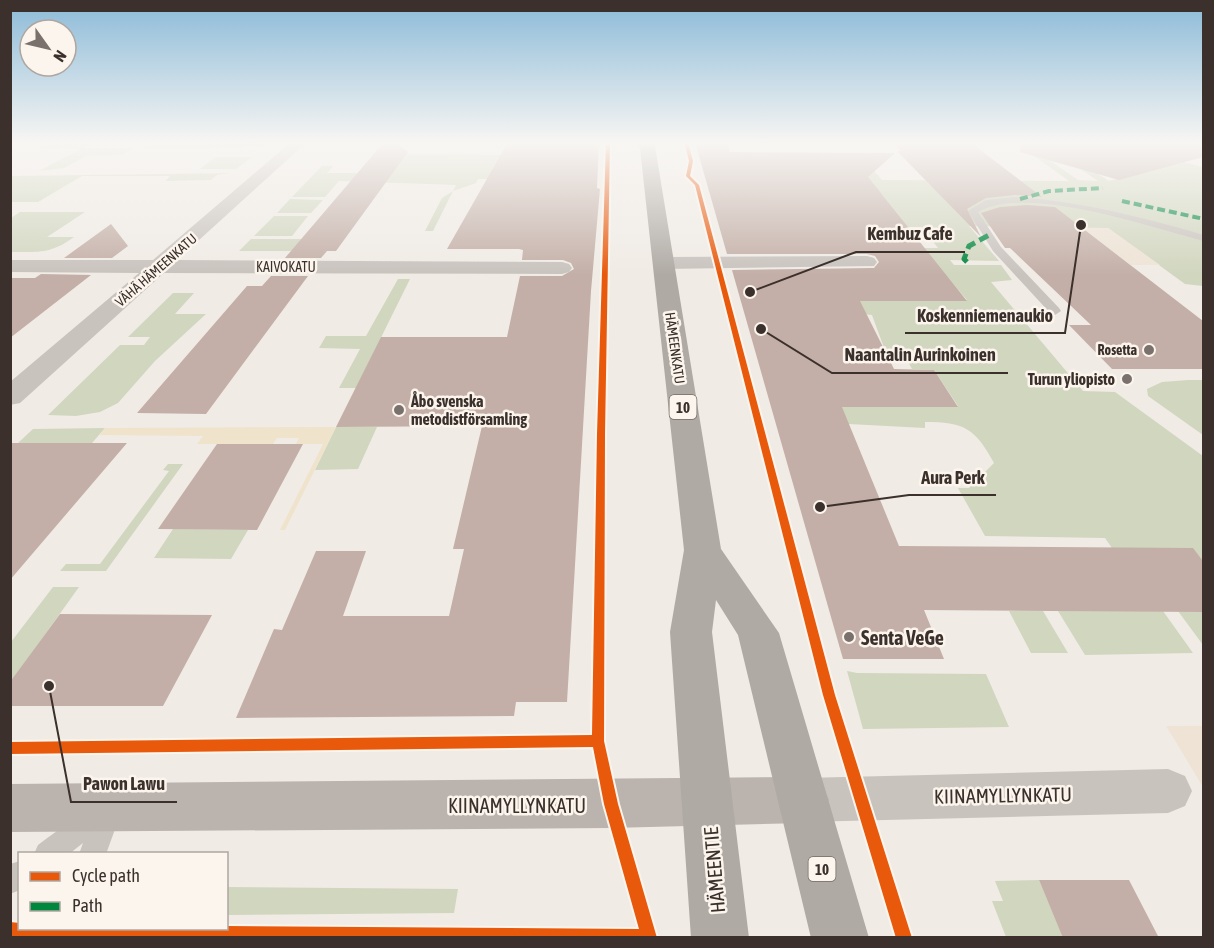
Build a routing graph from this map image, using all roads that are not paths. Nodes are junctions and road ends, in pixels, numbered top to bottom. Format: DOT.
graph roads {
  1 [pos="250,186"];
  2 [pos="653,186"];
  3 [pos="1203,238"];
  4 [pos="867,262"];
  5 [pos="663,263"];
  6 [pos="10,266"];
  7 [pos="161,266"];
  8 [pos="562,267"];
  9 [pos="1055,311"];
  10 [pos="10,397"];
  11 [pos="703,550"];
  12 [pos="1168,791"];
  13 [pos="804,800"];
  14 [pos="708,803"];
  15 [pos="10,808"];
  16 [pos="110,808"];
  17 [pos="50,852"];
  18 [pos="93,852"];
  19 [pos="720,938"];
  20 [pos="840,938"];
  1 -- 7 [label="street, VÄHÄ HÄMEENKATU"];
  2 -- 5 [label="highway, HÄMEENKATU / 10"];
  3 -- 9 [label="lane"];
  4 -- 5 [label="street"];
  5 -- 11 [label="highway, HÄMEENKATU / 10"];
  6 -- 7 [label="street, KAIVOKATU"];
  7 -- 8 [label="street, KAIVOKATU"];
  7 -- 10 [label="street, VÄHÄ HÄMEENKATU"];
  11 -- 13 [label="highway, HÄMEENKATU / 10"];
  11 -- 14 [label="highway, HÄMEENKATU / 10"];
  12 -- 13 [label="street, KIINAMYLLYNKATU"];
  13 -- 14 [label="street, KIINAMYLLYNKATU"];
  13 -- 20 [label="highway, 10"];
  14 -- 16 [label="street, KIINAMYLLYNKATU"];
  14 -- 19 [label="highway, HÄMEENTIE / 10"];
  15 -- 16 [label="street, KIINAMYLLYNKATU"];
  16 -- 17 [label="lane"];
  16 -- 18 [label="lane"];
}
